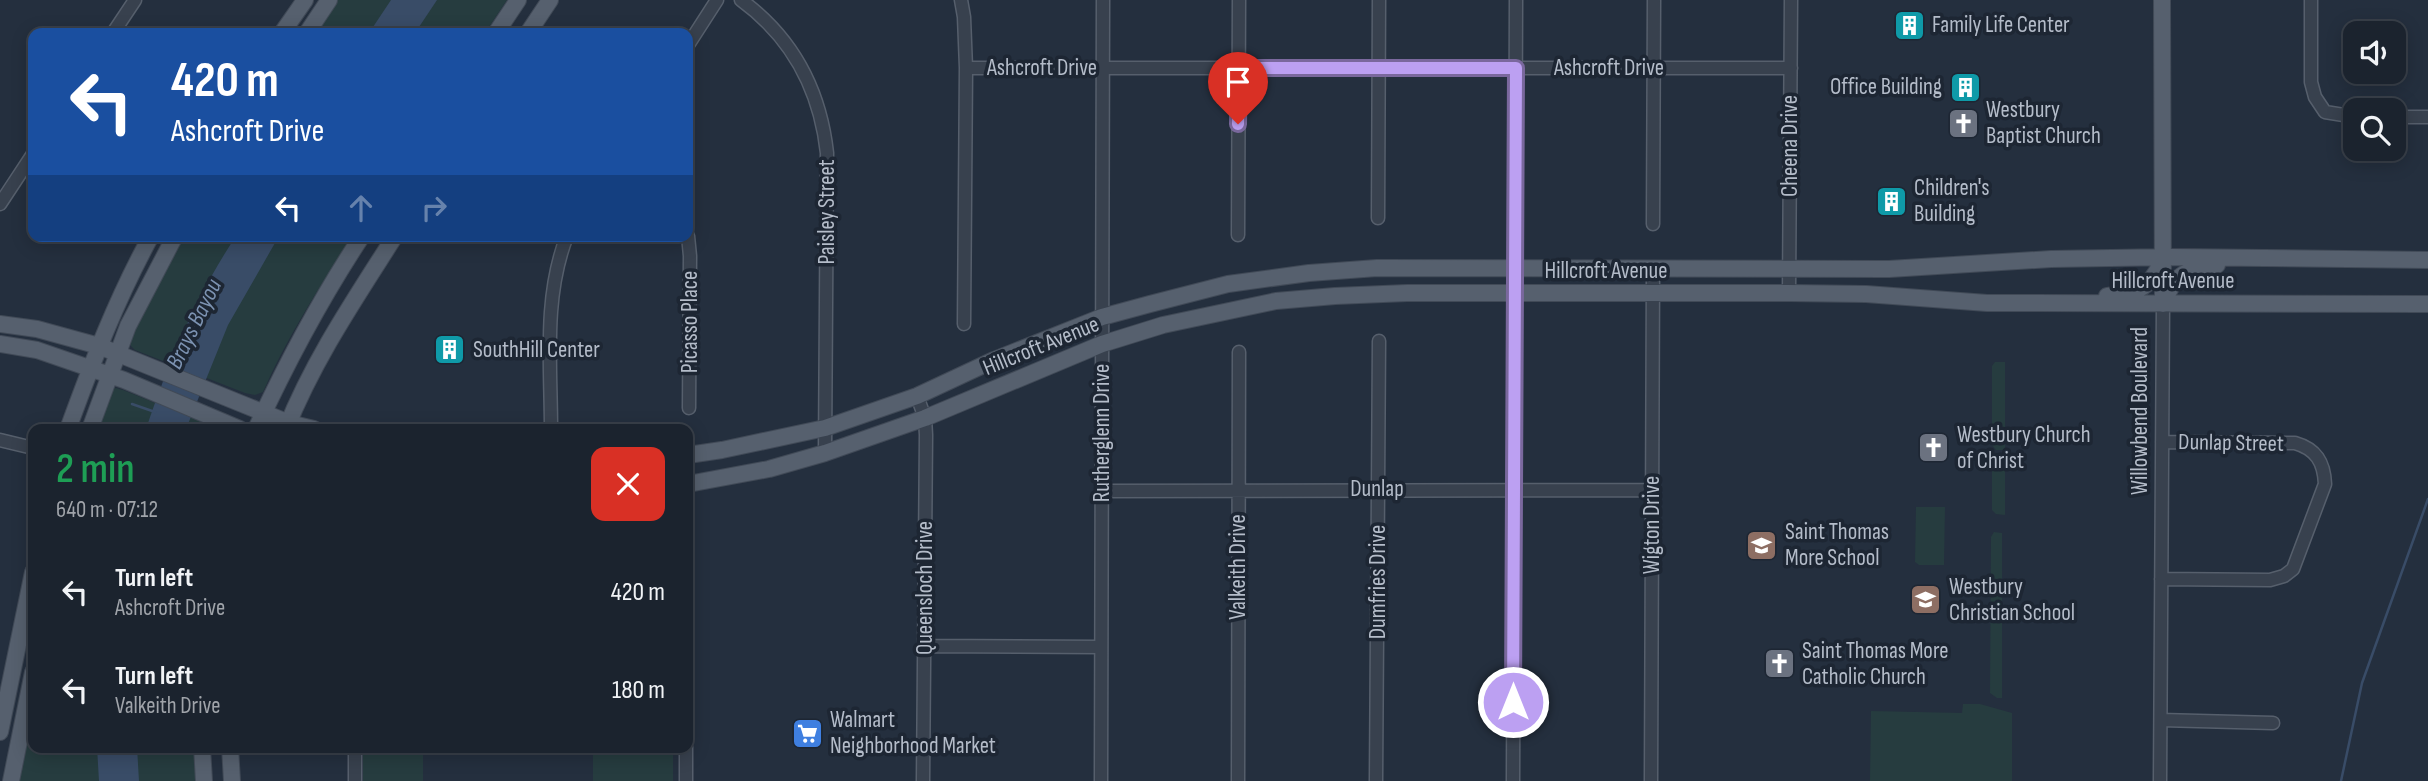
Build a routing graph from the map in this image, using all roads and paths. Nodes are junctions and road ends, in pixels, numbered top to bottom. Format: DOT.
graph roads {
  1 [pos="135,0"];
  2 [pos="305,0"];
  3 [pos="329,0"];
  4 [pos="518,0"];
  5 [pos="550,0"];
  6 [pos="717,0"];
  7 [pos="741,0"];
  8 [pos="961,0"];
  9 [pos="1102,0"];
  10 [pos="1239,0"];
  11 [pos="1379,0"];
  12 [pos="1516,0"];
  13 [pos="1654,0"];
  14 [pos="1791,0"];
  15 [pos="2162,0"];
  16 [pos="2311,0"];
  17 [pos="116,28"];
  18 [pos="285,28"];
  19 [pos="310,28"];
  20 [pos="499,28"];
  21 [pos="531,28"];
  22 [pos="693,37"];
  23 [pos="966,68"];
  24 [pos="1102,68"];
  25 [pos="1239,68"];
  26 [pos="1379,68"];
  27 [pos="1516,68"];
  28 [pos="1653,68"];
  29 [pos="1791,68"];
  30 [pos="2343,115"];
  31 [pos="2406,117"];
  32 [pos="2428,117"];
  33 [pos="28,161"];
  34 [pos="0,204"];
  35 [pos="1378,218"];
  36 [pos="1653,224"];
  37 [pos="1238,235"];
  38 [pos="148,242"];
  39 [pos="172,242"];
  40 [pos="358,242"];
  41 [pos="391,242"];
  42 [pos="566,242"];
  43 [pos="689,242"];
  44 [pos="2163,257"];
  45 [pos="2261,258"];
  46 [pos="2428,260"];
  47 [pos="1515,268"];
  48 [pos="1789,268"];
  49 [pos="1653,269"];
  50 [pos="336,276"];
  51 [pos="359,292"];
  52 [pos="1515,293"];
  53 [pos="1789,293"];
  54 [pos="1653,294"];
  55 [pos="2071,304"];
  56 [pos="2163,304"];
  57 [pos="2428,304"];
  58 [pos="1102,317"];
  59 [pos="0,324"];
  60 [pos="964,324"];
  61 [pos="1379,341"];
  62 [pos="0,344"];
  63 [pos="1102,344"];
  64 [pos="99,345"];
  65 [pos="1239,352"];
  66 [pos="117,354"];
  67 [pos="90,368"];
  68 [pos="116,377"];
  69 [pos="917,396"];
  70 [pos="689,408"];
  71 [pos="264,412"];
  72 [pos="925,418"];
  73 [pos="70,424"];
  74 [pos="92,424"];
  75 [pos="228,424"];
  76 [pos="258,424"];
  77 [pos="285,424"];
  78 [pos="289,424"];
  79 [pos="551,424"];
  80 [pos="825,428"];
  81 [pos="0,440"];
  82 [pos="2162,442"];
  83 [pos="28,447"];
  84 [pos="825,453"];
  85 [pos="693,454"];
  86 [pos="693,483"];
  87 [pos="1239,489"];
  88 [pos="1379,489"];
  89 [pos="1652,489"];
  90 [pos="1514,490"];
  91 [pos="1102,491"];
  92 [pos="2161,579"];
  93 [pos="28,597"];
  94 [pos="925,646"];
  95 [pos="1101,647"];
  96 [pos="28,698"];
  97 [pos="6,705"];
  98 [pos="26,709"];
  99 [pos="2161,720"];
  100 [pos="2273,723"];
  101 [pos="0,733"];
  102 [pos="202,753"];
  103 [pos="230,753"];
  104 [pos="355,753"];
  105 [pos="687,753"];
  106 [pos="11,781"];
  107 [pos="204,781"];
  108 [pos="232,781"];
  109 [pos="355,781"];
  110 [pos="686,781"];
  111 [pos="923,781"];
  112 [pos="1101,781"];
  113 [pos="1238,781"];
  114 [pos="1376,781"];
  115 [pos="1513,781"];
  116 [pos="1651,781"];
  117 [pos="2160,781"];
  1 -- 17 [label="street"];
  2 -- 18 [label="main road"];
  3 -- 19 [label="main road"];
  4 -- 20 [label="main road"];
  5 -- 21 [label="main road"];
  6 -- 22 [label="street"];
  7 -- 80 [label="street, Paisley Street"];
  8 -- 23 [label="street"];
  9 -- 24 [label="street, Rutherglenn Drive"];
  10 -- 25 [label="street"];
  11 -- 26 [label="street"];
  12 -- 27 [label="street"];
  13 -- 28 [label="street"];
  14 -- 29 [label="street, Cheena Drive"];
  15 -- 44 [label="main road, Willowbend Boulevard"];
  16 -- 30 [label="street"];
  23 -- 24 [label="street, Ashcroft Drive"];
  23 -- 60 [label="street"];
  24 -- 25 [label="street, Ashcroft Drive"];
  24 -- 58 [label="street, Rutherglenn Drive"];
  25 -- 26 [label="street, Ashcroft Drive"];
  25 -- 37 [label="street"];
  26 -- 27 [label="street, Ashcroft Drive"];
  26 -- 35 [label="street"];
  27 -- 28 [label="street, Ashcroft Drive"];
  27 -- 47 [label="street"];
  28 -- 29 [label="street, Ashcroft Drive"];
  28 -- 36 [label="street"];
  29 -- 48 [label="street, Cheena Drive"];
  31 -- 32 [label="street"];
  33 -- 34 [label="street"];
  38 -- 64 [label="main road"];
  39 -- 66 [label="main road"];
  40 -- 50 [label="main road"];
  41 -- 51 [label="main road"];
  42 -- 79 [label="street"];
  43 -- 70 [label="street, Picasso Place"];
  44 -- 45 [label="main road, Hillcroft Avenue"];
  44 -- 48 [label="main road, Hillcroft Avenue"];
  44 -- 55 [label="main road"];
  44 -- 56 [label="main road, Willowbend Boulevard"];
  45 -- 46 [label="main road, Hillcroft Avenue"];
  45 -- 56 [label="main road"];
  47 -- 49 [label="main road, Hillcroft Avenue"];
  47 -- 52 [label="street"];
  47 -- 58 [label="main road, Hillcroft Avenue"];
  48 -- 49 [label="main road, Hillcroft Avenue"];
  48 -- 53 [label="street, Cheena Drive"];
  49 -- 54 [label="street, Wigton Drive"];
  50 -- 51 [label="main road"];
  50 -- 71 [label="main road"];
  51 -- 78 [label="main road"];
  52 -- 54 [label="main road, Hillcroft Avenue"];
  52 -- 63 [label="main road, Hillcroft Avenue"];
  52 -- 90 [label="street"];
  53 -- 54 [label="main road, Hillcroft Avenue"];
  53 -- 55 [label="main road, Hillcroft Avenue"];
  54 -- 89 [label="street, Wigton Drive"];
  55 -- 56 [label="main road, Hillcroft Avenue"];
  56 -- 57 [label="main road, Hillcroft Avenue"];
  56 -- 82 [label="street, Willowbend Boulevard"];
  58 -- 63 [label="street, Rutherglenn Drive"];
  58 -- 69 [label="main road, Hillcroft Avenue"];
  59 -- 64 [label="main road"];
  61 -- 88 [label="street, Dumfries Drive"];
  62 -- 67 [label="main road"];
  63 -- 72 [label="main road, Hillcroft Avenue"];
  63 -- 91 [label="street, Rutherglenn Drive"];
  64 -- 66 [label="main road"];
  64 -- 67 [label="main road"];
  65 -- 87 [label="street, Valkeith Drive"];
  66 -- 68 [label="main road"];
  66 -- 71 [label="main road"];
  67 -- 68 [label="main road"];
  67 -- 73 [label="main road"];
  68 -- 74 [label="main road"];
  68 -- 75 [label="main road"];
  69 -- 72 [label="street, Queensloch Drive"];
  69 -- 80 [label="main road, Hillcroft Avenue"];
  71 -- 76 [label="main road"];
  71 -- 77 [label="main road"];
  72 -- 84 [label="main road, Hillcroft Avenue"];
  72 -- 94 [label="street, Queensloch Drive"];
  80 -- 84 [label="street, Paisley Street"];
  80 -- 85 [label="main road, Hillcroft Avenue"];
  81 -- 83 [label="street"];
  82 -- 92 [label="street, Willowbend Boulevard"];
  82 -- 92 [label="street, Dunlap Street"];
  84 -- 86 [label="main road, Hillcroft Avenue"];
  87 -- 88 [label="street, Dunlap"];
  87 -- 91 [label="street, Dunlap"];
  87 -- 113 [label="street, Valkeith Drive"];
  88 -- 90 [label="street, Dunlap"];
  88 -- 114 [label="street, Dumfries Drive"];
  89 -- 90 [label="street, Dunlap"];
  89 -- 116 [label="street, Wigton Drive"];
  90 -- 115 [label="street"];
  91 -- 95 [label="street, Rutherglenn Drive"];
  92 -- 99 [label="street, Willowbend Boulevard"];
  93 -- 97 [label="main road"];
  94 -- 95 [label="street"];
  94 -- 111 [label="street, Queensloch Drive"];
  95 -- 112 [label="street, Rutherglenn Drive"];
  96 -- 98 [label="main road"];
  97 -- 98 [label="main road"];
  97 -- 101 [label="main road"];
  98 -- 106 [label="main road"];
  99 -- 100 [label="street"];
  99 -- 117 [label="street, Willowbend Boulevard"];
  102 -- 107 [label="main road"];
  103 -- 108 [label="main road"];
  104 -- 109 [label="street"];
  105 -- 110 [label="street"];
}
